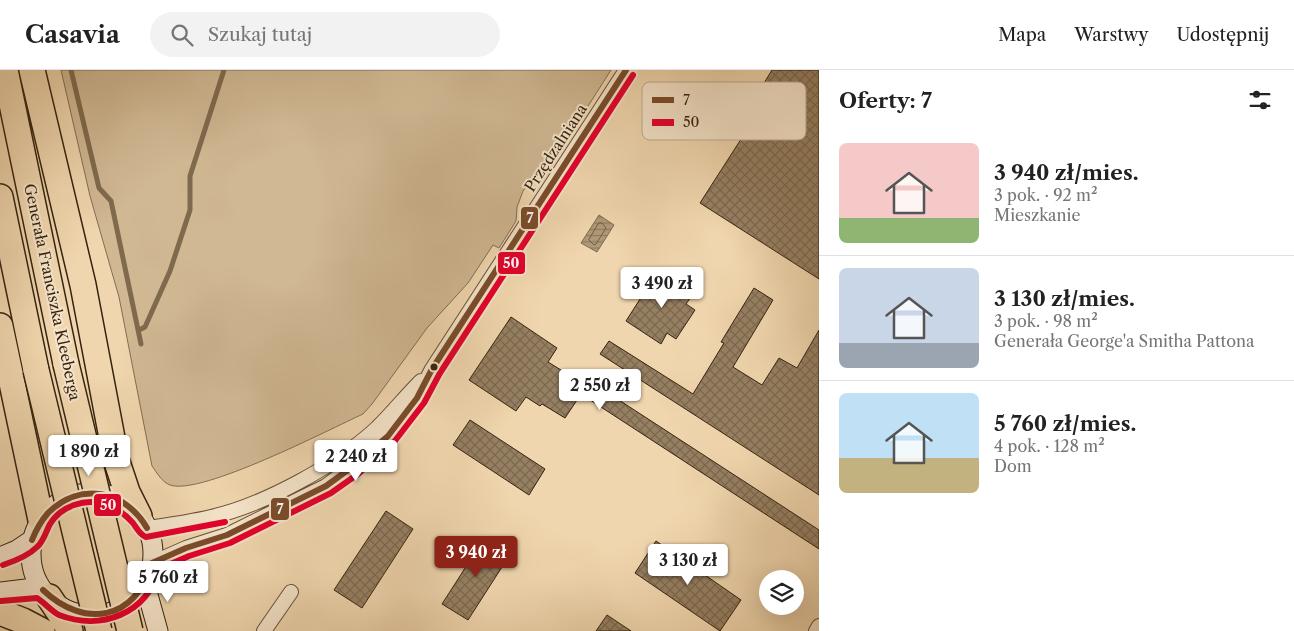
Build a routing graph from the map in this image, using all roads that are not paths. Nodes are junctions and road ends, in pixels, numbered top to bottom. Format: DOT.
graph roads {
  1 [pos="5,70"];
  2 [pos="32,70"];
  3 [pos="626,70"];
  4 [pos="0,197"];
  5 [pos="0,326"];
  6 [pos="432,369"];
  7 [pos="143,522"];
  8 [pos="37,530"];
  9 [pos="0,557"];
  10 [pos="152,564"];
  11 [pos="145,584"];
  12 [pos="0,592"];
  13 [pos="291,592"];
  14 [pos="46,594"];
  15 [pos="0,612"];
  16 [pos="819,626"];
  17 [pos="42,631"];
  18 [pos="70,631"];
  19 [pos="99,631"];
  20 [pos="130,631"];
  21 [pos="158,631"];
  22 [pos="264,631"];
  23 [pos="816,631"];
  1 -- 20 [label="highway, Generała Franciszka Kleeberga, bridge"];
  2 -- 7 [label="highway"];
  3 -- 6 [label="street, Przędzalniana"];
  4 -- 19 [label="highway, Generała Franciszka Kleeberga, bridge"];
  5 -- 8 [label="highway"];
  6 -- 7 [label="street, Przędzalniana"];
  6 -- 10 [label="street, Przędzalniana"];
  7 -- 8 [label="street"];
  7 -- 10 [label="street"];
  8 -- 9 [label="street"];
  8 -- 14 [label="street"];
  10 -- 11 [label="street"];
  11 -- 14 [label="street"];
  11 -- 21 [label="street"];
  12 -- 14 [label="street"];
  13 -- 22 [label="street"];
  14 -- 18 [label="highway"];
  15 -- 17 [label="highway"];
  16 -- 23 [label="street"];
}
